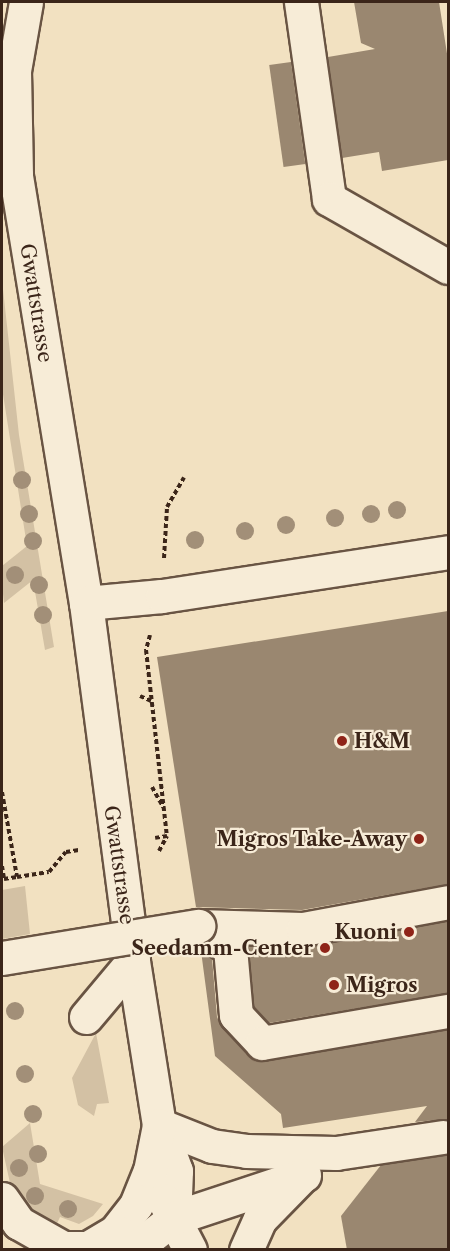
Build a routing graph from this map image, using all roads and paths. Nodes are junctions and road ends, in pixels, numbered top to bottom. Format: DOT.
graph roads {
  1 [pos="26,2"];
  2 [pos="301,2"];
  3 [pos="448,267"];
  4 [pos="184,477"];
  5 [pos="448,552"];
  6 [pos="162,596"];
  7 [pos="86,603"];
  8 [pos="140,696"];
  9 [pos="151,701"];
  10 [pos="153,787"];
  11 [pos="2,792"];
  12 [pos="2,867"];
  13 [pos="36,874"];
  14 [pos="17,877"];
  15 [pos="448,902"];
  16 [pos="198,926"];
  17 [pos="2,958"];
  18 [pos="133,962"];
  19 [pos="448,1011"];
  20 [pos="86,1017"];
  21 [pos="159,1125"];
  22 [pos="443,1137"];
  23 [pos="336,1154"];
  24 [pos="150,1171"];
  25 [pos="304,1175"];
  26 [pos="5,1204"];
  27 [pos="174,1218"];
  28 [pos="116,1244"];
  29 [pos="17,1250"];
  30 [pos="190,1250"];
  31 [pos="246,1250"];
  1 -- 7 [label="street, Gwattstrasse"];
  2 -- 3 [label="street"];
  4 -- 6 [label="path"];
  5 -- 6 [label="street"];
  6 -- 7 [label="street"];
  6 -- 9 [label="path"];
  7 -- 18 [label="street, Gwattstrasse"];
  8 -- 9 [label="path"];
  9 -- 10 [label="path"];
  11 -- 14 [label="path"];
  12 -- 14 [label="path"];
  13 -- 14 [label="path"];
  15 -- 16 [label="street"];
  16 -- 17 [label="street, bridge"];
  16 -- 19 [label="street"];
  18 -- 20 [label="street"];
  18 -- 21 [label="street, Gwattstrasse"];
  21 -- 23 [label="street"];
  21 -- 24 [label="street, Gwattstrasse"];
  21 -- 27 [label="street, Gwattstrasse"];
  22 -- 23 [label="street"];
  23 -- 25 [label="street"];
  24 -- 27 [label="street, Gwattstrasse"];
  24 -- 28 [label="street"];
  25 -- 27 [label="street"];
  25 -- 31 [label="street"];
  26 -- 28 [label="street"];
  26 -- 29 [label="street"];
  27 -- 28 [label="street"];
  27 -- 30 [label="street, Gwattstrasse"];
}
